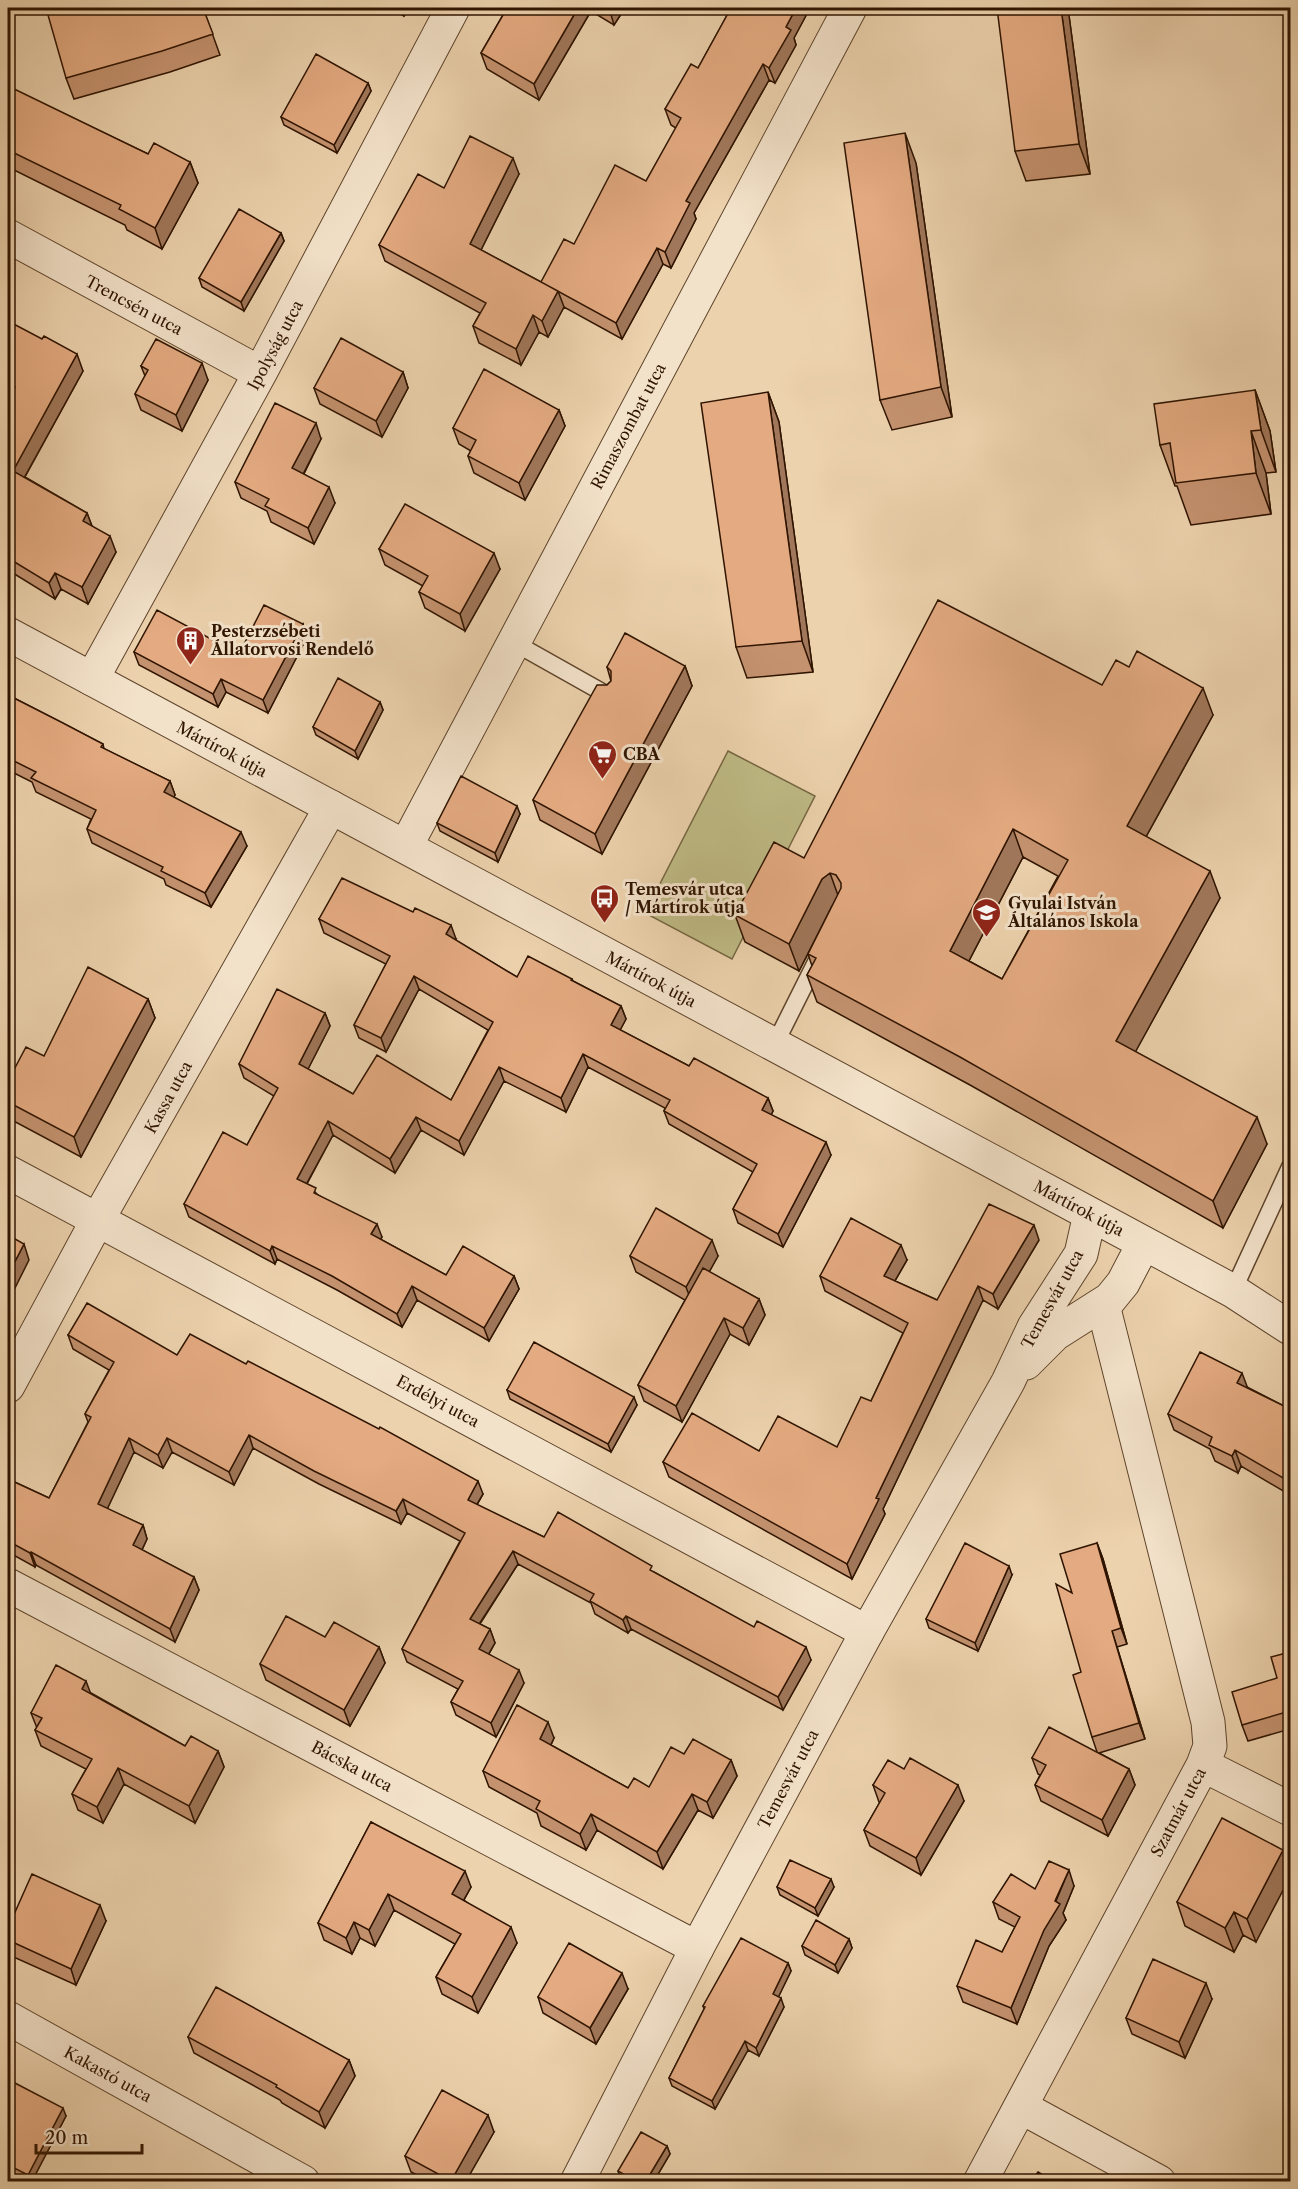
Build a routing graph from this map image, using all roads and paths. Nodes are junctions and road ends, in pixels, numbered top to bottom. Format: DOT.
graph roads {
  1 [pos="453,8"];
  2 [pos="850,8"];
  3 [pos="8,236"];
  4 [pos="260,373"];
  5 [pos="8,634"];
  6 [pos="513,642"];
  7 [pos="92,679"];
  8 [pos="609,696"];
  9 [pos="331,807"];
  10 [pos="406,846"];
  11 [pos="825,943"];
  12 [pos="774,1046"];
  13 [pos="1290,1167"];
  14 [pos="8,1172"];
  15 [pos="1090,1214"];
  16 [pos="98,1220"];
  17 [pos="1144,1243"];
  18 [pos="1233,1291"];
  19 [pos="1103,1305"];
  20 [pos="1290,1328"];
  21 [pos="1008,1382"];
  22 [pos="8,1386"];
  23 [pos="8,1585"];
  24 [pos="867,1632"];
  25 [pos="1203,1765"];
  26 [pos="1290,1809"];
  27 [pos="697,1948"];
  28 [pos="8,2018"];
  29 [pos="1021,2107"];
  30 [pos="303,2181"];
  31 [pos="577,2181"];
  32 [pos="980,2181"];
  33 [pos="1159,2181"];
  1 -- 4 [label="street, Ipolyság utca"];
  2 -- 6 [label="street, Rimaszombat utca"];
  3 -- 4 [label="street, Trencsén utca"];
  4 -- 7 [label="street, Ipolyság utca"];
  5 -- 7 [label="street, Mártírok útja"];
  6 -- 8 [label="lane"];
  6 -- 10 [label="street, Rimaszombat utca"];
  7 -- 9 [label="street, Mártírok útja"];
  9 -- 10 [label="street, Mártírok útja"];
  9 -- 16 [label="street, Kassa utca"];
  10 -- 12 [label="street, Mártírok útja"];
  11 -- 12 [label="lane"];
  12 -- 15 [label="street, Mártírok útja"];
  13 -- 18 [label="lane"];
  14 -- 16 [label="street, Erdélyi utca"];
  15 -- 17 [label="street, Mártírok útja"];
  15 -- 21 [label="street, Temesvár utca"];
  16 -- 22 [label="street, Kassa utca"];
  16 -- 24 [label="street, Erdélyi utca"];
  17 -- 18 [label="street, Mártírok útja"];
  17 -- 19 [label="street, Temesvár utca"];
  18 -- 20 [label="street, Mártírok útja"];
  19 -- 21 [label="street, Temesvár utca"];
  19 -- 25 [label="street, Szatmár utca"];
  21 -- 24 [label="street, Temesvár utca"];
  23 -- 27 [label="street, Bácska utca"];
  24 -- 27 [label="street, Temesvár utca"];
  25 -- 26 [label="street"];
  25 -- 29 [label="street, Szatmár utca"];
  27 -- 31 [label="street, Temesvár utca"];
  28 -- 30 [label="street, Kakastó utca"];
  29 -- 32 [label="street, Szatmár utca"];
  29 -- 33 [label="street"];
}
